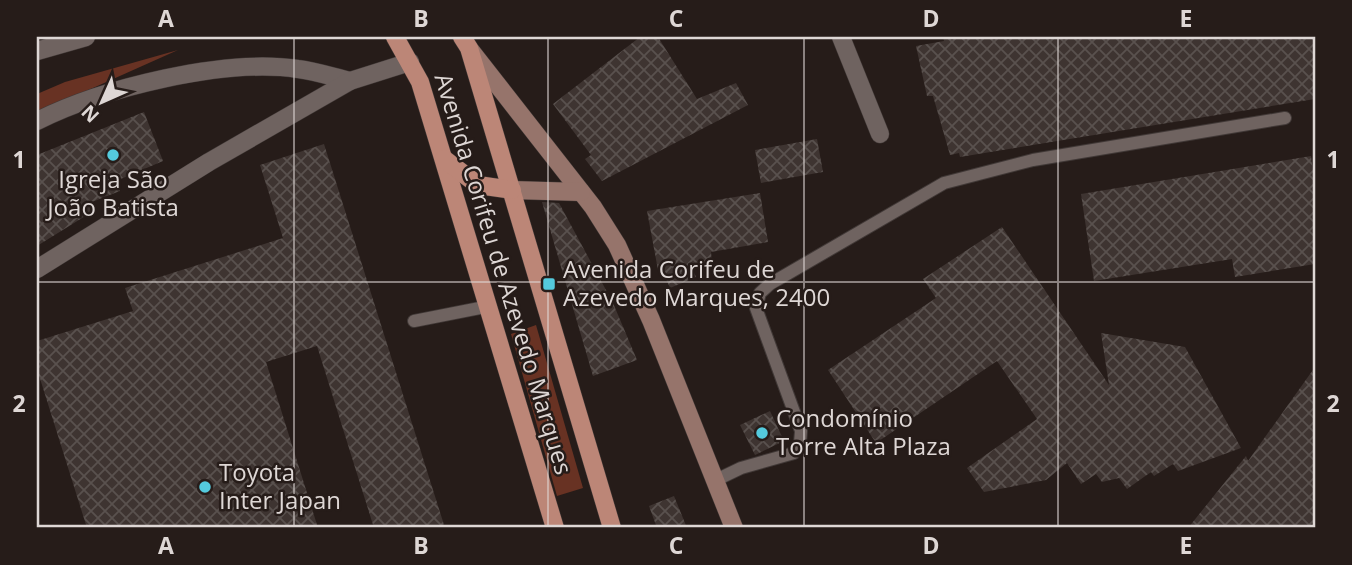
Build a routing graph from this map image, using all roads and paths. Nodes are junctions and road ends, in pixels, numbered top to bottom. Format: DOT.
graph roads {
  1 [pos="86,37"];
  2 [pos="395,37"];
  3 [pos="841,37"];
  4 [pos="465,42"];
  5 [pos="37,51"];
  6 [pos="410,62"];
  7 [pos="350,80"];
  8 [pos="1285,118"];
  9 [pos="37,121"];
  10 [pos="880,134"];
  11 [pos="444,159"];
  12 [pos="512,190"];
  13 [pos="581,192"];
  14 [pos="37,270"];
  15 [pos="490,306"];
  16 [pos="414,321"];
  17 [pos="714,481"];
  18 [pos="555,528"];
  19 [pos="612,528"];
  20 [pos="734,528"];
  1 -- 5 [label="street"];
  2 -- 6 [label="main road, Avenida Corifeu de Azevedo Marques"];
  3 -- 10 [label="street"];
  4 -- 12 [label="main road, Avenida Corifeu de Azevedo Marques"];
  4 -- 13 [label="main road"];
  6 -- 7 [label="street"];
  6 -- 11 [label="main road, Avenida Corifeu de Azevedo Marques"];
  7 -- 9 [label="street"];
  7 -- 14 [label="street"];
  8 -- 17 [label="lane"];
  11 -- 12 [label="main road"];
  11 -- 15 [label="main road, Avenida Corifeu de Azevedo Marques"];
  12 -- 13 [label="main road"];
  12 -- 19 [label="main road, Avenida Corifeu de Azevedo Marques"];
  13 -- 17 [label="main road"];
  15 -- 16 [label="lane"];
  15 -- 18 [label="main road, Avenida Corifeu de Azevedo Marques"];
  17 -- 20 [label="main road"];
}
